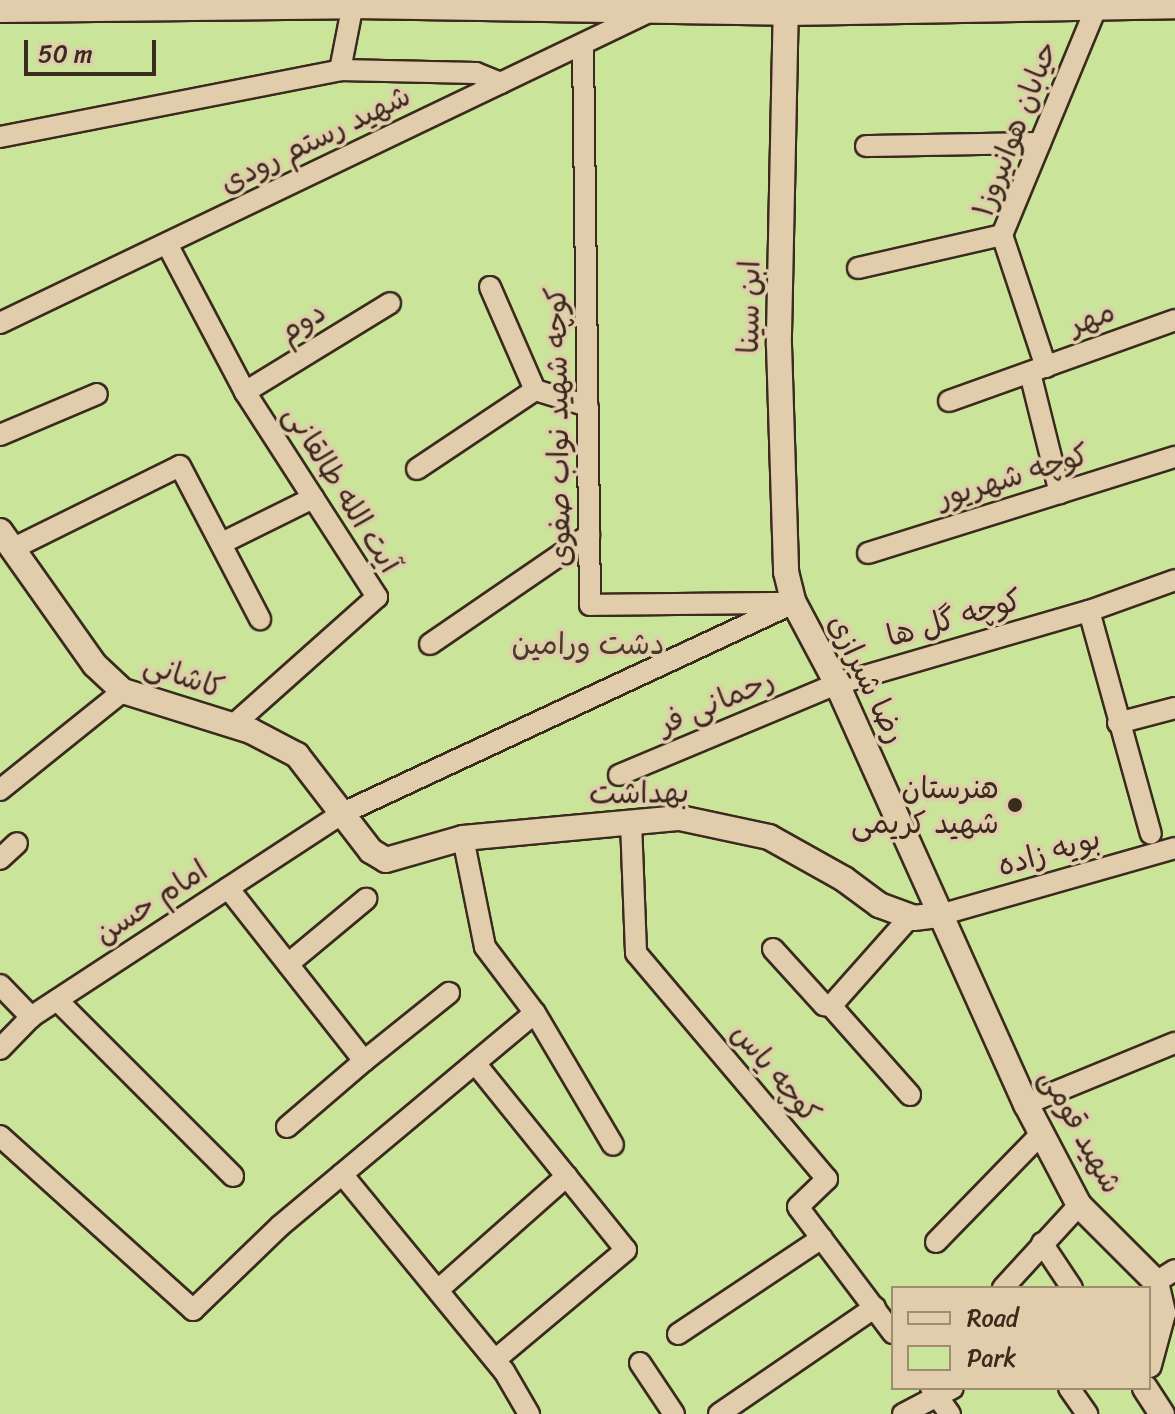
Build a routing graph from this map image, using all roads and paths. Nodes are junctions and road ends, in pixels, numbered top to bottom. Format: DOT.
graph roads {
  1 [pos="1084,3"];
  2 [pos="353,4"];
  3 [pos="945,4"];
  4 [pos="1172,5"];
  5 [pos="786,6"];
  6 [pos="0,8"];
  7 [pos="656,9"];
  8 [pos="583,46"];
  9 [pos="340,70"];
  10 [pos="501,83"];
  11 [pos="0,137"];
  12 [pos="1040,143"];
  13 [pos="866,146"];
  14 [pos="1002,235"];
  15 [pos="167,244"];
  16 [pos="858,268"];
  17 [pos="490,287"];
  18 [pos="390,303"];
  19 [pos="1175,320"];
  20 [pos="0,323"];
  21 [pos="1038,370"];
  22 [pos="535,390"];
  23 [pos="245,392"];
  24 [pos="97,394"];
  25 [pos="949,401"];
  26 [pos="588,406"];
  27 [pos="0,435"];
  28 [pos="1175,457"];
  29 [pos="417,469"];
  30 [pos="1060,493"];
  31 [pos="313,498"];
  32 [pos="589,535"];
  33 [pos="222,543"];
  34 [pos="7,550"];
  35 [pos="868,553"];
  36 [pos="1175,580"];
  37 [pos="794,603"];
  38 [pos="1089,611"];
  39 [pos="260,619"];
  40 [pos="430,644"];
  41 [pos="837,684"];
  42 [pos="123,691"];
  43 [pos="1175,708"];
  44 [pos="1118,723"];
  45 [pos="232,726"];
  46 [pos="619,775"];
  47 [pos="0,790"];
  48 [pos="341,814"];
  49 [pos="631,822"];
  50 [pos="1151,834"];
  51 [pos="463,838"];
  52 [pos="17,843"];
  53 [pos="1175,848"];
  54 [pos="0,859"];
  55 [pos="228,888"];
  56 [pos="366,899"];
  57 [pos="940,915"];
  58 [pos="910,917"];
  59 [pos="773,949"];
  60 [pos="288,964"];
  61 [pos="0,985"];
  62 [pos="449,993"];
  63 [pos="57,1000"];
  64 [pos="831,1006"];
  65 [pos="535,1013"];
  66 [pos="31,1017"];
  67 [pos="1175,1043"];
  68 [pos="0,1049"];
  69 [pos="364,1061"];
  70 [pos="475,1063"];
  71 [pos="910,1095"];
  72 [pos="1026,1104"];
  73 [pos="287,1127"];
  74 [pos="1043,1132"];
  75 [pos="0,1136"];
  76 [pos="613,1145"];
  77 [pos="342,1174"];
  78 [pos="233,1176"];
  79 [pos="567,1176"];
  80 [pos="1079,1205"];
  81 [pos="822,1238"];
  82 [pos="936,1242"];
  83 [pos="1042,1243"];
  84 [pos="1165,1276"];
  85 [pos="1005,1286"];
  86 [pos="1071,1286"];
  87 [pos="438,1290"];
  88 [pos="875,1307"];
  89 [pos="1169,1322"];
  90 [pos="891,1330"];
  91 [pos="678,1334"];
  92 [pos="495,1360"];
  93 [pos="1151,1361"];
  94 [pos="640,1363"];
  95 [pos="1070,1390"];
  96 [pos="1146,1390"];
  97 [pos="940,1391"];
  98 [pos="529,1414"];
  99 [pos="674,1414"];
  100 [pos="719,1414"];
  101 [pos="903,1414"];
  102 [pos="950,1414"];
  103 [pos="1087,1414"];
  104 [pos="1162,1414"];
  1 -- 3 [label="main road"];
  1 -- 4 [label="main road"];
  1 -- 12 [label="street, حیابان هوانیروز۱"];
  2 -- 6 [label="main road"];
  2 -- 7 [label="main road"];
  2 -- 9 [label="street"];
  3 -- 5 [label="main road"];
  5 -- 7 [label="main road"];
  5 -- 37 [label="street, ابن سینا"];
  7 -- 8 [label="street, شهید رستم رودی"];
  8 -- 10 [label="street, شهید رستم رودی"];
  8 -- 26 [label="street, کوچه شهید نواب صفوی"];
  9 -- 10 [label="street"];
  9 -- 11 [label="street"];
  10 -- 15 [label="street, شهید رستم رودی"];
  12 -- 13 [label="street"];
  12 -- 14 [label="street, حیابان هوانیروز۱"];
  14 -- 16 [label="street"];
  14 -- 21 [label="street, حیابان هوانیروز۱"];
  15 -- 20 [label="street, شهید رستم رودی"];
  15 -- 23 [label="street, آیت الله طالقانی"];
  17 -- 22 [label="street"];
  18 -- 23 [label="street, دوم"];
  19 -- 21 [label="street, مهر"];
  21 -- 25 [label="street, مهر"];
  21 -- 30 [label="street, حیابان هوانیروز۱"];
  22 -- 26 [label="street"];
  22 -- 29 [label="street"];
  23 -- 31 [label="street, آیت الله طالقانی"];
  24 -- 27 [label="street"];
  26 -- 32 [label="street, کوچه شهید نواب صفوی"];
  28 -- 30 [label="street, کوچه شهریور"];
  30 -- 35 [label="street, کوچه شهریور"];
  31 -- 33 [label="street"];
  31 -- 45 [label="street, آیت الله طالقانی"];
  32 -- 37 [label="street, کوچه شهید نواب صفوی"];
  32 -- 40 [label="street"];
  33 -- 34 [label="street"];
  33 -- 39 [label="street"];
  34 -- 42 [label="street, کاشانی"];
  36 -- 38 [label="street, کوچه گل ها"];
  37 -- 41 [label="street, رضا شیرازی"];
  37 -- 48 [label="street, امام حسن"];
  38 -- 41 [label="street, کوچه گل ها"];
  38 -- 44 [label="street"];
  41 -- 46 [label="street, رحمانی فر"];
  41 -- 57 [label="street, رضا شیرازی"];
  42 -- 45 [label="street, کاشانی"];
  42 -- 47 [label="street"];
  43 -- 44 [label="street"];
  44 -- 50 [label="street"];
  45 -- 48 [label="street, کاشانی"];
  48 -- 51 [label="street, بهداشت"];
  48 -- 55 [label="street, امام حسن"];
  49 -- 51 [label="street, بهداشت"];
  49 -- 58 [label="street, بهداشت"];
  49 -- 81 [label="street, کوچه یاس"];
  51 -- 65 [label="street"];
  52 -- 54 [label="street"];
  53 -- 57 [label="street, بویه زاده"];
  55 -- 60 [label="street"];
  55 -- 63 [label="street, امام حسن"];
  56 -- 60 [label="street"];
  57 -- 58 [label="street, بهداشت"];
  57 -- 72 [label="street, شهید قومی"];
  58 -- 64 [label="street"];
  59 -- 64 [label="street"];
  60 -- 69 [label="street"];
  61 -- 66 [label="street"];
  62 -- 69 [label="street"];
  63 -- 66 [label="street, امام حسن"];
  63 -- 78 [label="street"];
  64 -- 71 [label="street"];
  65 -- 70 [label="street"];
  65 -- 76 [label="street"];
  66 -- 68 [label="street, امام حسن"];
  67 -- 72 [label="street"];
  69 -- 73 [label="street"];
  70 -- 77 [label="street"];
  70 -- 79 [label="street"];
  72 -- 74 [label="street, شهید قومی"];
  74 -- 80 [label="street, شهید قومی"];
  74 -- 82 [label="street"];
  75 -- 77 [label="street"];
  77 -- 87 [label="street"];
  79 -- 87 [label="street"];
  79 -- 92 [label="street"];
  80 -- 83 [label="street"];
  80 -- 84 [label="street, شهید قومی"];
  81 -- 88 [label="street, کوچه یاس"];
  81 -- 91 [label="street"];
  83 -- 85 [label="street"];
  83 -- 86 [label="street"];
  84 -- 89 [label="street, شهید قومی"];
  87 -- 92 [label="street"];
  88 -- 90 [label="street, کوچه یاس"];
  88 -- 100 [label="street"];
  89 -- 93 [label="street, شهید قومی"];
  92 -- 98 [label="street"];
  94 -- 99 [label="street"];
  95 -- 103 [label="street"];
  96 -- 104 [label="street"];
  97 -- 101 [label="street"];
  97 -- 102 [label="street"];
}
